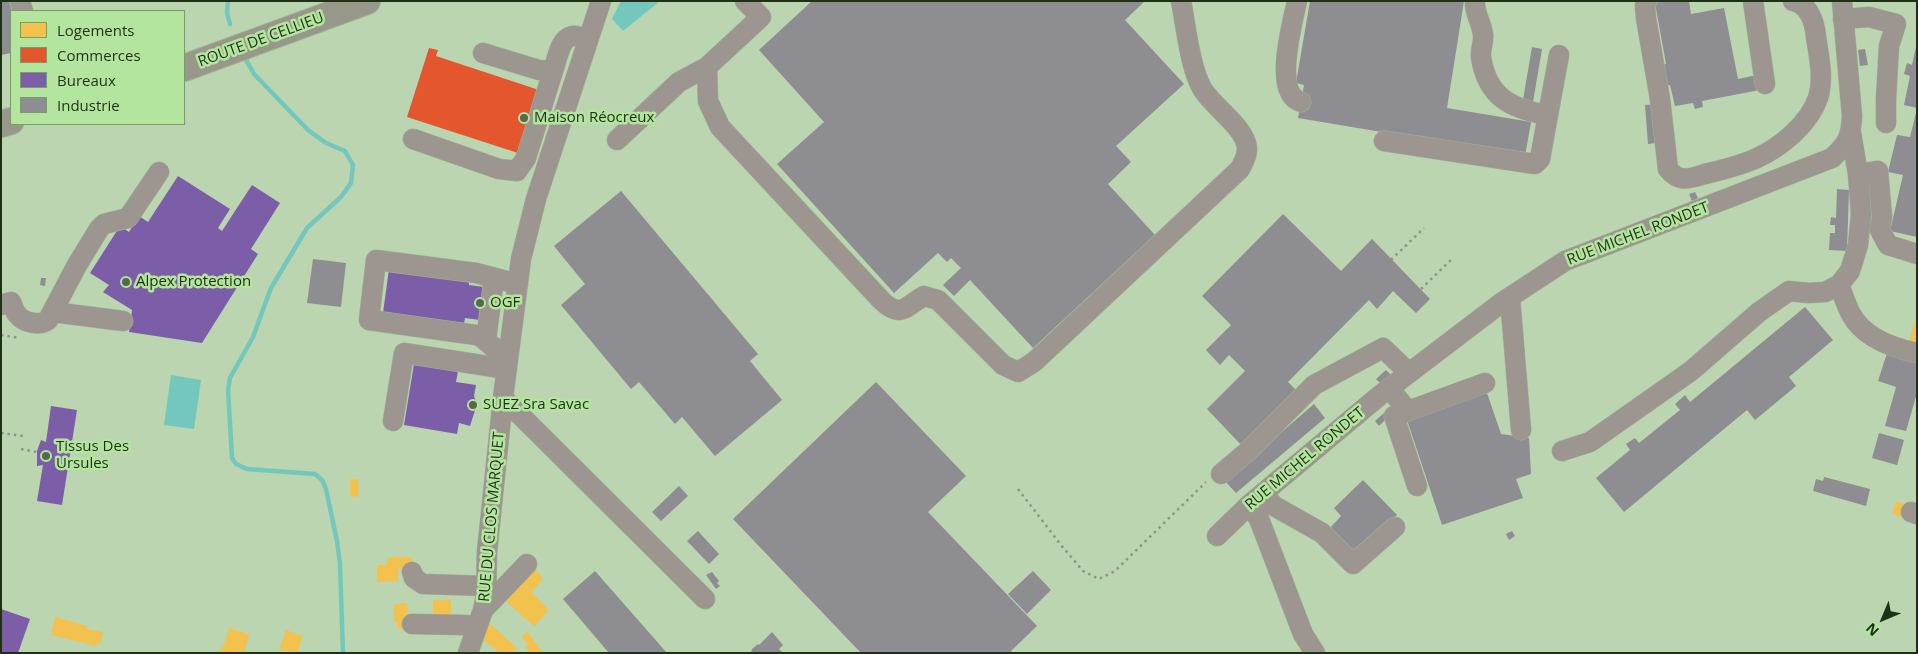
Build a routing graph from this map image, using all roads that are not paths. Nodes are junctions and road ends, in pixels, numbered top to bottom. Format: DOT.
graph roads {
  1 [pos="367,1"];
  2 [pos="601,1"];
  3 [pos="745,1"];
  4 [pos="1181,1"];
  5 [pos="1296,1"];
  6 [pos="1475,1"];
  7 [pos="1648,1"];
  8 [pos="1753,1"];
  9 [pos="1793,1"];
  10 [pos="1843,10"];
  11 [pos="588,40"];
  12 [pos="483,53"];
  13 [pos="1558,56"];
  14 [pos="707,67"];
  15 [pos="185,68"];
  16 [pos="553,71"];
  17 [pos="1849,76"];
  18 [pos="1820,80"];
  19 [pos="1765,84"];
  20 [pos="1301,102"];
  21 [pos="1548,115"];
  22 [pos="1886,123"];
  23 [pos="1851,133"];
  24 [pos="413,139"];
  25 [pos="617,140"];
  26 [pos="1384,140"];
  27 [pos="1872,169"];
  28 [pos="159,172"];
  29 [pos="1917,254"];
  30 [pos="494,278"];
  31 [pos="518,284"];
  32 [pos="1839,285"];
  33 [pos="1510,298"];
  34 [pos="6,304"];
  35 [pos="53,312"];
  36 [pos="123,321"];
  37 [pos="486,340"];
  38 [pos="1917,354"];
  39 [pos="508,361"];
  40 [pos="1409,373"];
  41 [pos="1485,383"];
  42 [pos="1390,388"];
  43 [pos="503,398"];
  44 [pos="1408,411"];
  45 [pos="393,421"];
  46 [pos="1521,430"];
  47 [pos="1562,451"];
  48 [pos="1221,474"];
  49 [pos="1417,486"];
  50 [pos="1257,499"];
  51 [pos="1394,527"];
  52 [pos="1217,536"];
  53 [pos="527,564"];
  54 [pos="412,572"];
  55 [pos="486,586"];
  56 [pos="705,599"];
  57 [pos="480,619"];
  58 [pos="412,624"];
  59 [pos="468,653"];
  60 [pos="1314,653"];
  1 -- 15 [label="main road, ROUTE DE CELLIEU"];
  2 -- 11 [label="street, RUE DU CLOS MARQUET"];
  3 -- 14 [label="street"];
  4 -- 14 [label="street"];
  5 -- 20 [label="street"];
  6 -- 21 [label="street"];
  7 -- 18 [label="street"];
  8 -- 19 [label="street"];
  9 -- 18 [label="street"];
  10 -- 17 [label="street"];
  10 -- 22 [label="street"];
  11 -- 16 [label="street"];
  11 -- 31 [label="street, RUE DU CLOS MARQUET"];
  12 -- 16 [label="street"];
  13 -- 21 [label="street"];
  14 -- 25 [label="street"];
  16 -- 24 [label="street"];
  17 -- 18 [label="street"];
  17 -- 23 [label="street"];
  21 -- 26 [label="street"];
  23 -- 27 [label="street"];
  23 -- 33 [label="street, RUE MICHEL RONDET"];
  27 -- 29 [label="street"];
  27 -- 32 [label="street"];
  28 -- 35 [label="street"];
  30 -- 31 [label="street"];
  30 -- 37 [label="street"];
  30 -- 37 [label="street"];
  31 -- 39 [label="street, RUE DU CLOS MARQUET"];
  32 -- 38 [label="street"];
  32 -- 47 [label="street"];
  33 -- 40 [label="street, RUE MICHEL RONDET"];
  33 -- 46 [label="street"];
  34 -- 35 [label="street"];
  35 -- 36 [label="street"];
  37 -- 39 [label="street"];
  39 -- 43 [label="street, RUE DU CLOS MARQUET"];
  39 -- 45 [label="street"];
  40 -- 42 [label="street, RUE MICHEL RONDET"];
  40 -- 48 [label="street"];
  41 -- 44 [label="street"];
  42 -- 44 [label="street"];
  42 -- 50 [label="street, RUE MICHEL RONDET"];
  43 -- 55 [label="street, RUE DU CLOS MARQUET"];
  43 -- 56 [label="street"];
  44 -- 49 [label="street"];
  50 -- 51 [label="street"];
  50 -- 52 [label="street, RUE MICHEL RONDET"];
  50 -- 60 [label="street"];
  53 -- 57 [label="street"];
  54 -- 55 [label="street"];
  55 -- 57 [label="street, RUE DU CLOS MARQUET"];
  57 -- 58 [label="street"];
  57 -- 59 [label="street, RUE DU CLOS MARQUET"];
}
